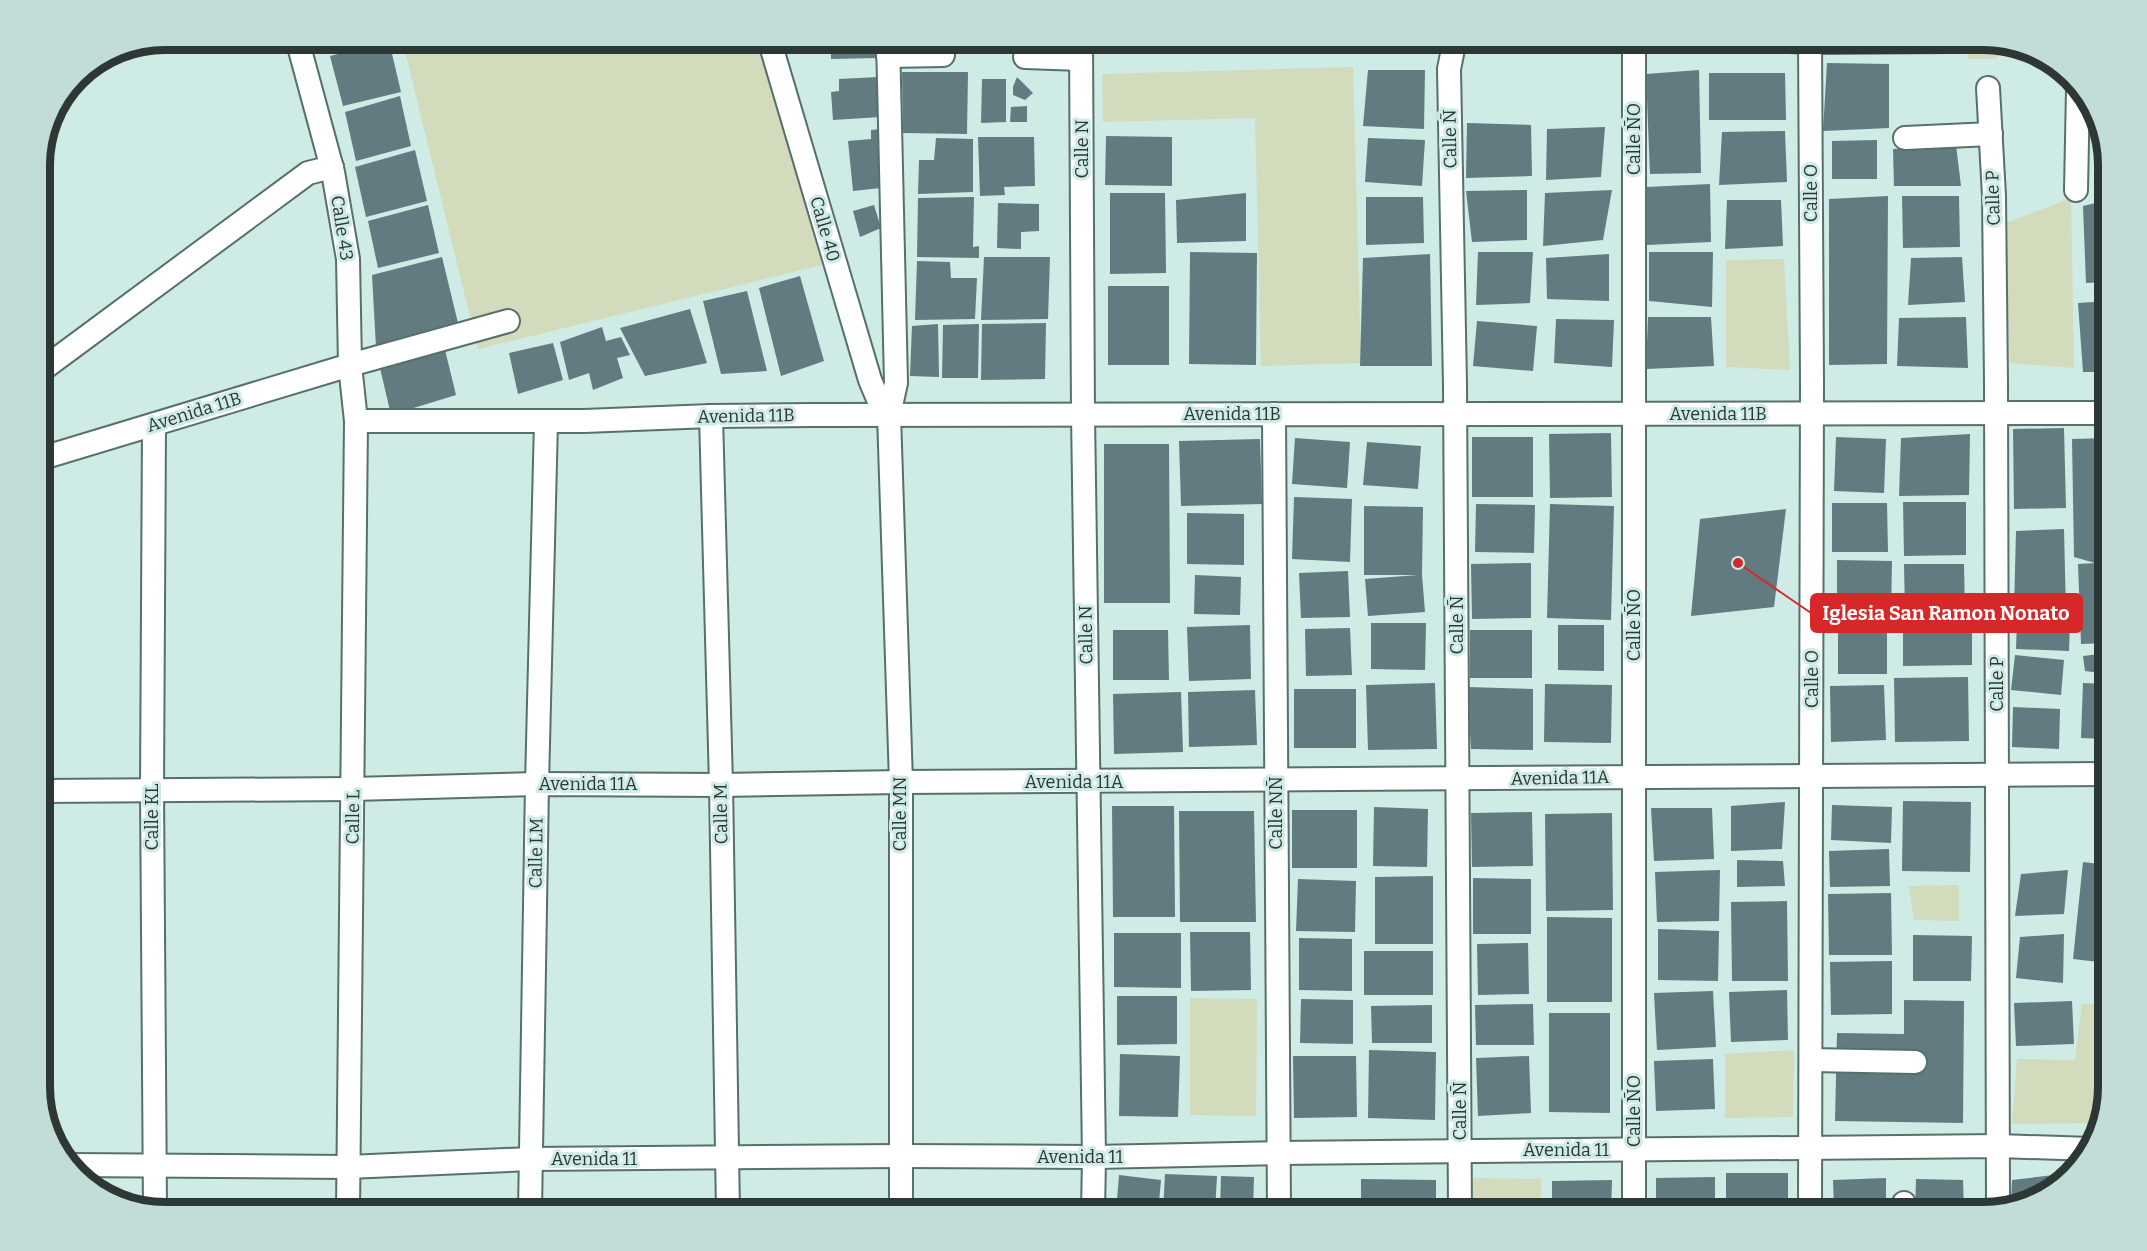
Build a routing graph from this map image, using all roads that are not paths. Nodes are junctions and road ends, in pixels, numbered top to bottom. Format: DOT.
graph roads {
  1 [pos="300,50"];
  2 [pos="772,50"];
  3 [pos="888,50"];
  4 [pos="909,50"];
  5 [pos="1074,50"];
  6 [pos="1081,50"];
  7 [pos="1453,50"];
  8 [pos="1634,50"];
  9 [pos="1810,50"];
  10 [pos="943,55"];
  11 [pos="1025,57"];
  12 [pos="1988,88"];
  13 [pos="2078,101"];
  14 [pos="1991,134"];
  15 [pos="1905,138"];
  16 [pos="332,167"];
  17 [pos="2076,190"];
  18 [pos="508,321"];
  19 [pos="50,364"];
  20 [pos="350,365"];
  21 [pos="2097,413"];
  22 [pos="1083,414"];
  23 [pos="1274,414"];
  24 [pos="1455,414"];
  25 [pos="1634,414"];
  26 [pos="1812,414"];
  27 [pos="1996,414"];
  28 [pos="889,415"];
  29 [pos="711,416"];
  30 [pos="356,421"];
  31 [pos="546,422"];
  32 [pos="154,425"];
  33 [pos="50,456"];
  34 [pos="1997,774"];
  35 [pos="2098,774"];
  36 [pos="1812,776"];
  37 [pos="1634,777"];
  38 [pos="1458,779"];
  39 [pos="1276,781"];
  40 [pos="901,782"];
  41 [pos="1088,782"];
  42 [pos="537,784"];
  43 [pos="721,785"];
  44 [pos="353,789"];
  45 [pos="152,790"];
  46 [pos="50,791"];
  47 [pos="1811,1060"];
  48 [pos="1915,1062"];
  49 [pos="1998,1146"];
  50 [pos="1811,1148"];
  51 [pos="2079,1149"];
  52 [pos="1634,1150"];
  53 [pos="1461,1151"];
  54 [pos="1279,1153"];
  55 [pos="900,1156"];
  56 [pos="1094,1157"];
  57 [pos="727,1158"];
  58 [pos="530,1159"];
  59 [pos="80,1165"];
  60 [pos="155,1165"];
  61 [pos="348,1167"];
  62 [pos="155,1201"];
  63 [pos="1998,1201"];
  64 [pos="348,1202"];
  65 [pos="531,1202"];
  66 [pos="728,1202"];
  67 [pos="901,1202"];
  68 [pos="1093,1202"];
  69 [pos="1279,1202"];
  70 [pos="1460,1202"];
  71 [pos="1634,1202"];
  72 [pos="1810,1202"];
  1 -- 16 [label="street, Calle 43"];
  2 -- 28 [label="street, Calle 40"];
  3 -- 28 [label="street"];
  4 -- 10 [label="street"];
  5 -- 11 [label="street"];
  6 -- 22 [label="street, Calle N"];
  7 -- 24 [label="street, Calle Ñ"];
  8 -- 25 [label="street, Calle ÑO"];
  9 -- 26 [label="street, Calle O"];
  12 -- 14 [label="street, Calle P"];
  13 -- 17 [label="street"];
  14 -- 15 [label="street"];
  14 -- 27 [label="street, Calle P"];
  16 -- 19 [label="street"];
  16 -- 20 [label="street, Calle 43"];
  18 -- 20 [label="street, Avenida 11B"];
  20 -- 30 [label="street, Calle 43"];
  20 -- 32 [label="street, Avenida 11B"];
  21 -- 27 [label="street, Avenida 11B"];
  22 -- 23 [label="street, Avenida 11B"];
  22 -- 28 [label="street, Avenida 11B"];
  22 -- 41 [label="street, Calle N"];
  23 -- 24 [label="street, Avenida 11B"];
  23 -- 39 [label="street, Calle NÑ"];
  24 -- 25 [label="street, Avenida 11B"];
  24 -- 38 [label="street, Calle Ñ"];
  25 -- 26 [label="street, Avenida 11B"];
  25 -- 37 [label="street, Calle ÑO"];
  26 -- 27 [label="street, Avenida 11B"];
  26 -- 36 [label="street, Calle O"];
  27 -- 34 [label="street, Calle P"];
  28 -- 29 [label="street, Avenida 11B"];
  28 -- 40 [label="street, Calle MN"];
  29 -- 31 [label="street, Avenida 11B"];
  29 -- 43 [label="street, Calle M"];
  30 -- 31 [label="street, Avenida 11B"];
  30 -- 44 [label="street, Calle L"];
  31 -- 42 [label="street, Calle LM"];
  32 -- 33 [label="street, Avenida 11B"];
  32 -- 45 [label="street, Calle KL"];
  34 -- 35 [label="street, Avenida 11A"];
  34 -- 36 [label="street, Avenida 11A"];
  34 -- 49 [label="street, Calle P"];
  36 -- 37 [label="street, Avenida 11A"];
  36 -- 47 [label="street, Calle O"];
  37 -- 38 [label="street, Avenida 11A"];
  37 -- 52 [label="street, Calle ÑO"];
  38 -- 39 [label="street, Avenida 11A"];
  38 -- 53 [label="street, Calle Ñ"];
  39 -- 41 [label="street, Avenida 11A"];
  39 -- 54 [label="street, Calle NÑ"];
  40 -- 41 [label="street, Avenida 11A"];
  40 -- 43 [label="street, Avenida 11A"];
  40 -- 55 [label="street, Calle MN"];
  41 -- 56 [label="street, Calle N"];
  42 -- 43 [label="street, Avenida 11A"];
  42 -- 44 [label="street, Avenida 11A"];
  42 -- 58 [label="street, Calle LM"];
  43 -- 57 [label="street, Calle M"];
  44 -- 45 [label="street, Avenida 11A"];
  44 -- 61 [label="street, Calle L"];
  45 -- 46 [label="street, Avenida 11A"];
  45 -- 60 [label="street, Calle KL"];
  47 -- 48 [label="street"];
  47 -- 50 [label="street, Calle O"];
  49 -- 50 [label="street, Avenida 11"];
  49 -- 51 [label="street, Avenida 11"];
  49 -- 63 [label="street, Calle P"];
  50 -- 52 [label="street, Avenida 11"];
  50 -- 72 [label="street, Calle O"];
  52 -- 53 [label="street, Avenida 11"];
  52 -- 71 [label="street, Calle ÑO"];
  53 -- 54 [label="street, Avenida 11"];
  53 -- 70 [label="street, Calle Ñ"];
  54 -- 56 [label="street, Avenida 11"];
  54 -- 69 [label="street, Calle NÑ"];
  55 -- 56 [label="street, Avenida 11"];
  55 -- 57 [label="street, Avenida 11"];
  55 -- 67 [label="street, Calle MN"];
  56 -- 68 [label="street, Calle N"];
  57 -- 58 [label="street, Avenida 11"];
  57 -- 66 [label="street, Calle M"];
  58 -- 61 [label="street, Avenida 11"];
  58 -- 65 [label="street, Calle LM"];
  59 -- 60 [label="street, Avenida 11"];
  60 -- 61 [label="street, Avenida 11"];
  60 -- 62 [label="street, Calle KL"];
  61 -- 64 [label="street, Calle L"];
}
